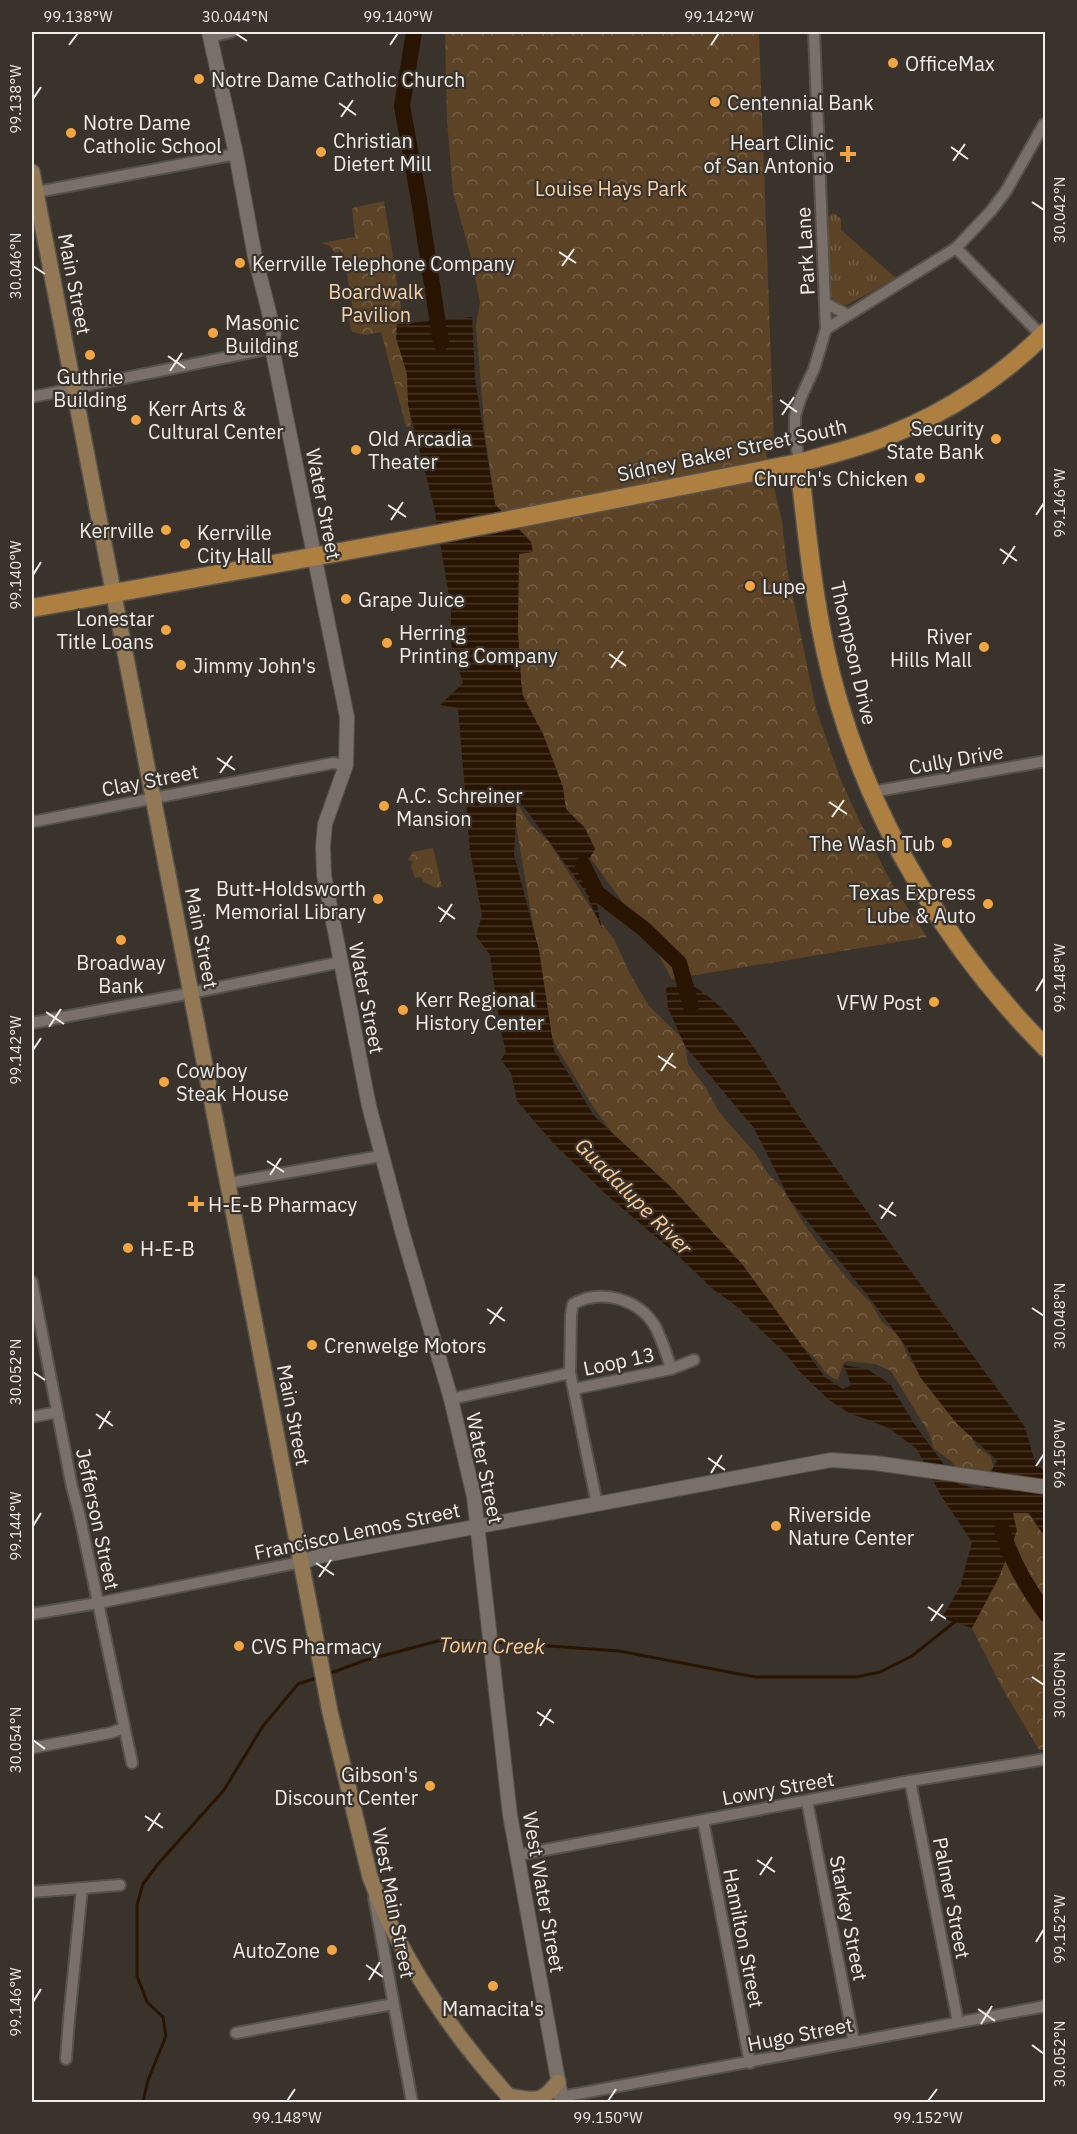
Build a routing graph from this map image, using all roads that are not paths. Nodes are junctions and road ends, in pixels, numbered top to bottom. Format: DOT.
graph roads {
  1 [pos="231,32"];
  2 [pos="814,32"];
  3 [pos="209,34"];
  4 [pos="1044,124"];
  5 [pos="236,154"];
  6 [pos="32,172"];
  7 [pos="33,192"];
  8 [pos="956,248"];
  9 [pos="825,303"];
  10 [pos="848,315"];
  11 [pos="826,329"];
  12 [pos="1044,334"];
  13 [pos="272,348"];
  14 [pos="74,388"];
  15 [pos="32,397"];
  16 [pos="799,463"];
  17 [pos="315,555"];
  18 [pos="113,592"];
  19 [pos="32,608"];
  20 [pos="1046,761"];
  21 [pos="346,765"];
  22 [pos="872,792"];
  23 [pos="153,798"];
  24 [pos="32,822"];
  25 [pos="341,962"];
  26 [pos="191,993"];
  27 [pos="32,1023"];
  28 [pos="1046,1048"];
  29 [pos="381,1156"];
  30 [pos="228,1184"];
  31 [pos="32,1282"];
  32 [pos="694,1360"];
  33 [pos="671,1369"];
  34 [pos="570,1373"];
  35 [pos="574,1389"];
  36 [pos="451,1399"];
  37 [pos="57,1412"];
  38 [pos="32,1418"];
  39 [pos="1046,1487"];
  40 [pos="597,1504"];
  41 [pos="478,1526"];
  42 [pos="301,1562"];
  43 [pos="98,1604"];
  44 [pos="32,1614"];
  45 [pos="497,1687"];
  46 [pos="330,1712"];
  47 [pos="124,1728"];
  48 [pos="32,1748"];
  49 [pos="1046,1759"];
  50 [pos="132,1763"];
  51 [pos="910,1781"];
  52 [pos="807,1802"];
  53 [pos="703,1820"];
  54 [pos="518,1855"];
  55 [pos="370,1877"];
  56 [pos="120,1885"];
  57 [pos="82,1888"];
  58 [pos="32,1892"];
  59 [pos="393,2004"];
  60 [pos="1046,2006"];
  61 [pos="958,2022"];
  62 [pos="236,2033"];
  63 [pos="854,2042"];
  64 [pos="66,2059"];
  65 [pos="750,2062"];
  66 [pos="558,2082"];
  67 [pos="511,2099"];
  68 [pos="562,2100"];
  69 [pos="412,2103"];
  1 -- 3 [label="street"];
  2 -- 9 [label="street, Park Lane"];
  3 -- 5 [label="street, Water Street"];
  4 -- 8 [label="street"];
  5 -- 7 [label="street"];
  5 -- 13 [label="street, Water Street"];
  6 -- 7 [label="main road, Main Street"];
  7 -- 14 [label="main road, Main Street"];
  8 -- 10 [label="street"];
  8 -- 12 [label="street"];
  9 -- 10 [label="street"];
  9 -- 11 [label="street, Park Lane"];
  10 -- 11 [label="street"];
  11 -- 16 [label="street, Park Lane"];
  12 -- 16 [label="main road, Sidney Baker Street South"];
  13 -- 14 [label="street"];
  13 -- 17 [label="street, Water Street"];
  14 -- 15 [label="street"];
  14 -- 18 [label="main road, Main Street"];
  16 -- 17 [label="main road, Sidney Baker Street South"];
  16 -- 22 [label="main road, Thompson Drive"];
  17 -- 18 [label="main road, Sidney Baker Street South"];
  17 -- 21 [label="street, Water Street"];
  18 -- 19 [label="main road, Sidney Baker Street South"];
  18 -- 23 [label="main road, Main Street"];
  20 -- 22 [label="street, Cully Drive"];
  21 -- 23 [label="street, Clay Street"];
  21 -- 25 [label="street, Water Street"];
  22 -- 28 [label="main road, Thompson Drive"];
  23 -- 24 [label="street, Clay Street"];
  23 -- 26 [label="main road, Main Street"];
  25 -- 26 [label="street"];
  25 -- 29 [label="street, Water Street"];
  26 -- 27 [label="street"];
  26 -- 30 [label="main road, Main Street"];
  29 -- 30 [label="street"];
  29 -- 36 [label="street, Water Street"];
  30 -- 42 [label="main road, Main Street"];
  31 -- 37 [label="street, Jefferson Street"];
  32 -- 33 [label="street, Loop 13"];
  33 -- 34 [label="street, Loop 13"];
  33 -- 35 [label="street, Loop 13"];
  34 -- 35 [label="street"];
  34 -- 36 [label="street"];
  35 -- 40 [label="street"];
  36 -- 41 [label="street, Water Street"];
  37 -- 38 [label="street"];
  37 -- 43 [label="street, Jefferson Street"];
  39 -- 40 [label="street, Francisco Lemos Street"];
  40 -- 41 [label="street, Francisco Lemos Street"];
  41 -- 42 [label="street, Francisco Lemos Street"];
  41 -- 45 [label="street, Water Street"];
  42 -- 43 [label="street, Francisco Lemos Street"];
  42 -- 46 [label="main road, Main Street"];
  43 -- 44 [label="street, Francisco Lemos Street"];
  43 -- 47 [label="street, Jefferson Street"];
  45 -- 54 [label="street, West Water Street"];
  46 -- 55 [label="main road, West Main Street"];
  47 -- 48 [label="street"];
  47 -- 50 [label="street, Jefferson Street"];
  49 -- 51 [label="street, Lowry Street"];
  51 -- 52 [label="street, Lowry Street"];
  51 -- 61 [label="street, Palmer Street"];
  52 -- 53 [label="street, Lowry Street"];
  52 -- 63 [label="street, Starkey Street"];
  53 -- 54 [label="street, Lowry Street"];
  53 -- 65 [label="street, Hamilton Street"];
  54 -- 66 [label="street, West Water Street"];
  55 -- 59 [label="street, West Main Street"];
  55 -- 67 [label="main road"];
  56 -- 57 [label="street"];
  57 -- 58 [label="street"];
  57 -- 64 [label="street"];
  59 -- 62 [label="street"];
  59 -- 69 [label="street, West Main Street"];
  60 -- 61 [label="street, Hugo Street"];
  61 -- 63 [label="street, Hugo Street"];
  63 -- 65 [label="street, Hugo Street"];
  65 -- 68 [label="street, Hugo Street"];
  66 -- 67 [label="main road"];
  66 -- 68 [label="street, West Water Street"];
}
